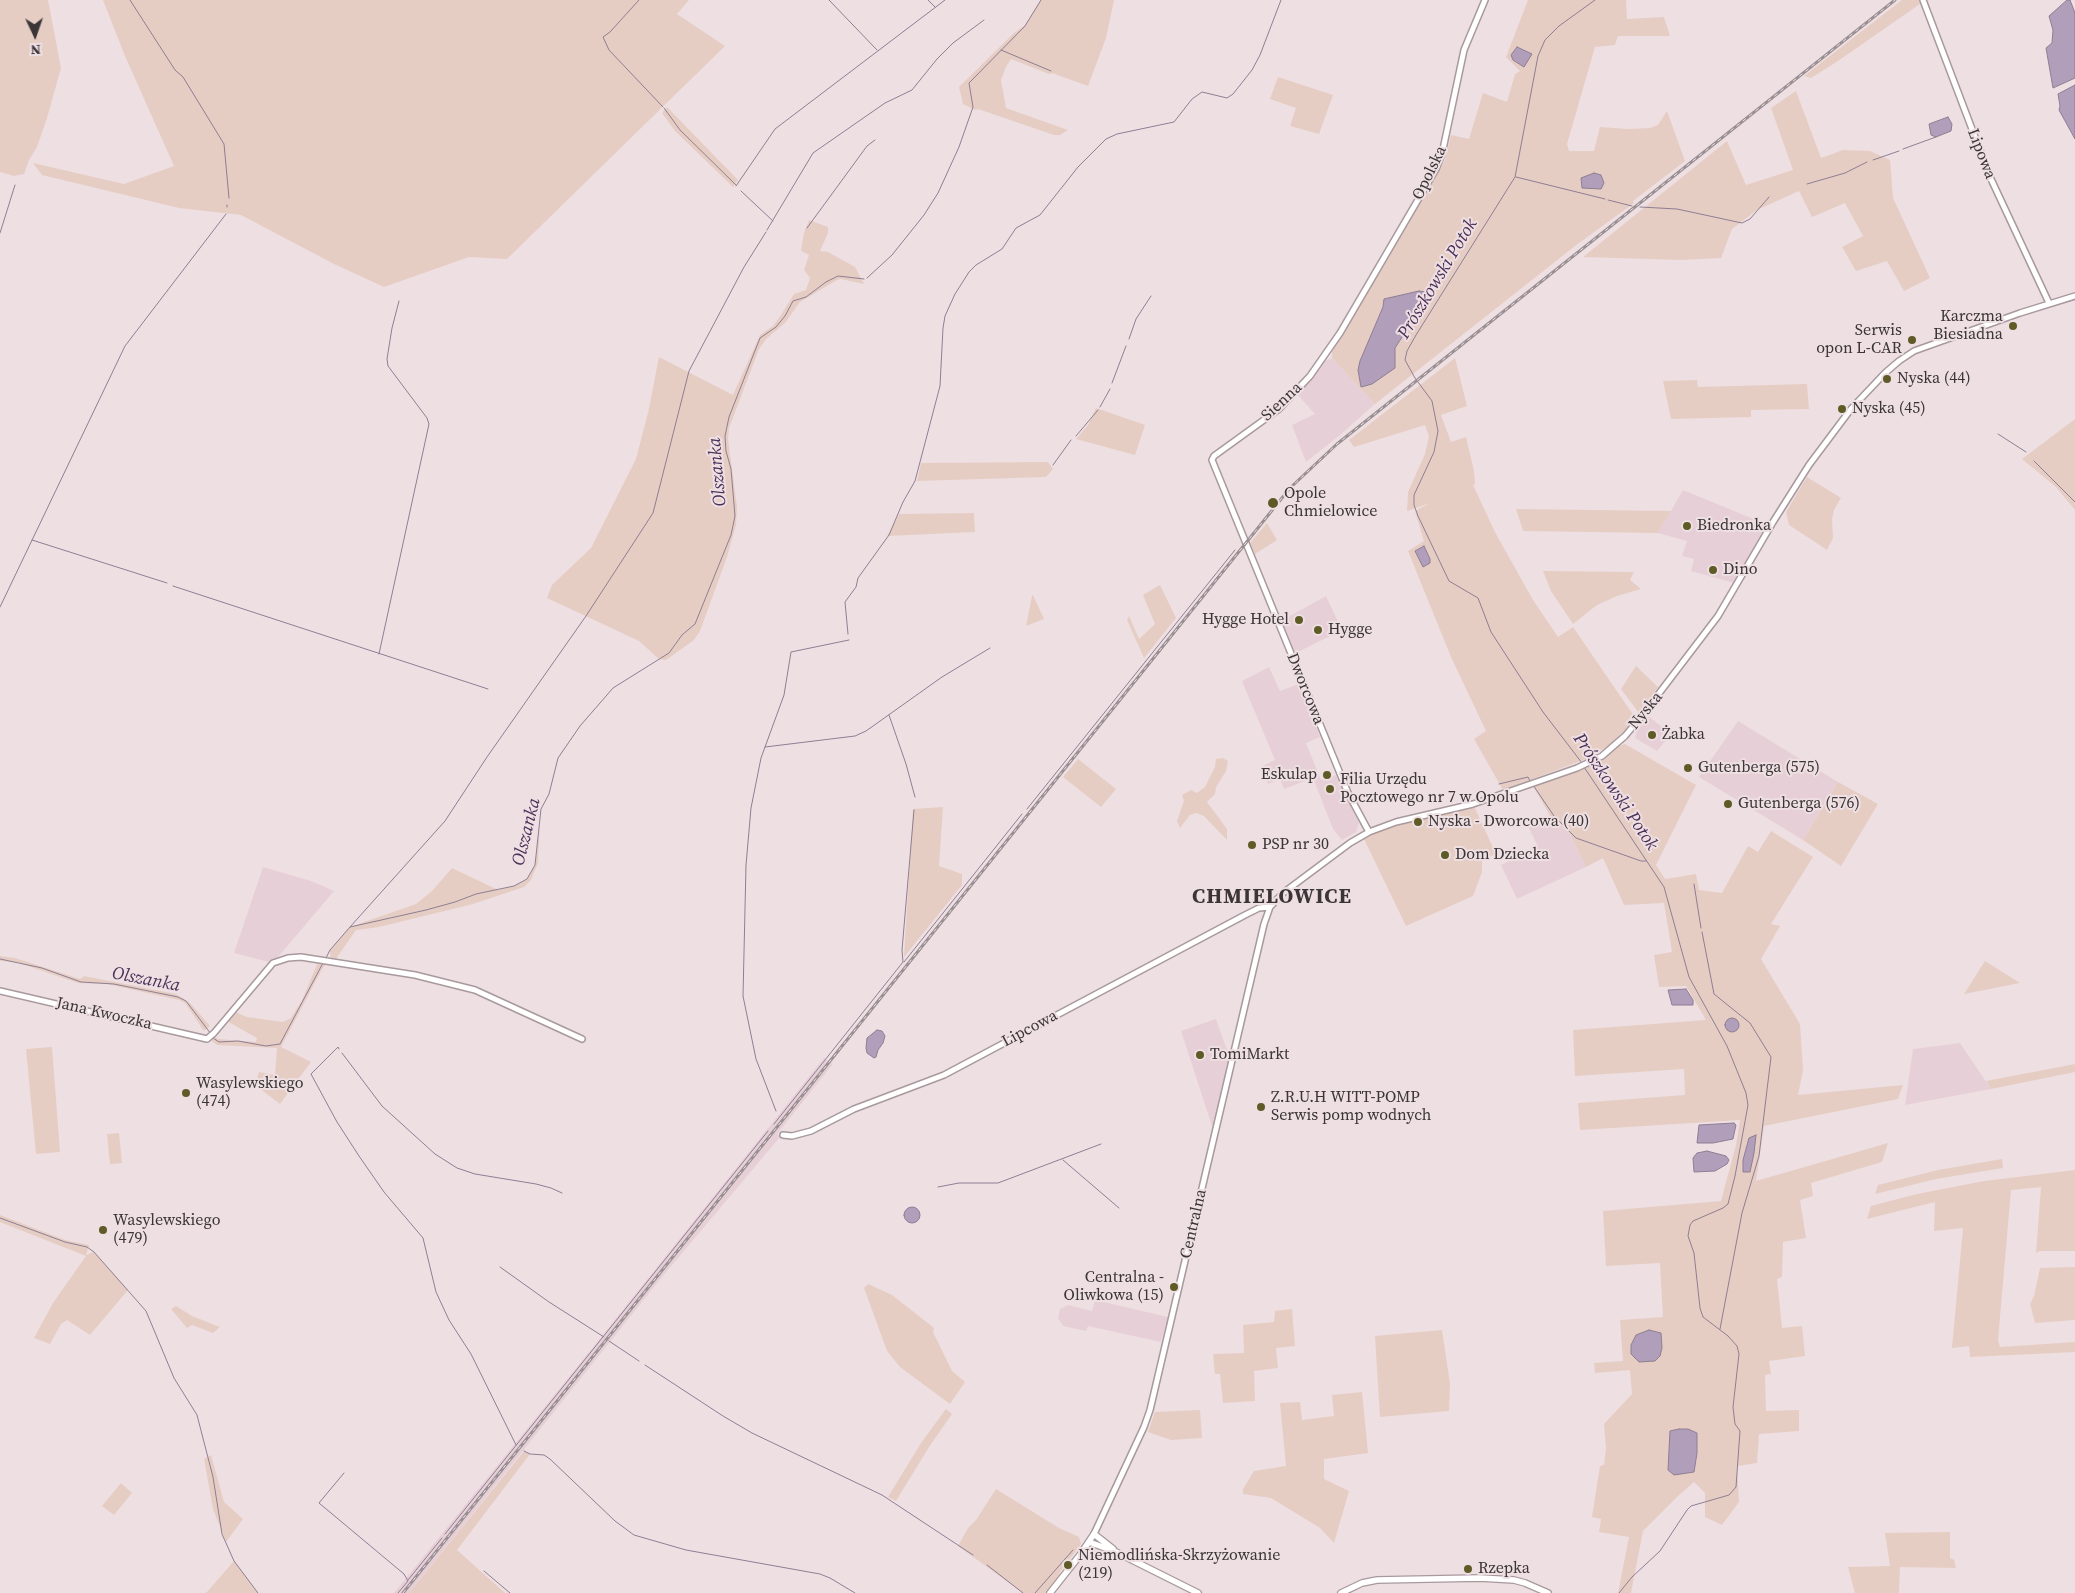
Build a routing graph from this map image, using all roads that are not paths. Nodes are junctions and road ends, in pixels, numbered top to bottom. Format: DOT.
graph roads {
  1 [pos="1485,0"];
  2 [pos="1924,0"];
  3 [pos="2075,296"];
  4 [pos="2049,304"];
  5 [pos="1340,332"];
  6 [pos="1212,460"];
  7 [pos="1369,832"];
  8 [pos="1270,907"];
  9 [pos="0,991"];
  10 [pos="582,1039"];
  11 [pos="783,1135"];
  12 [pos="1094,1534"];
  13 [pos="1089,1542"];
  14 [pos="1116,1552"];
  15 [pos="1050,1593"];
  16 [pos="1198,1593"];
  17 [pos="1341,1593"];
  18 [pos="1548,1593"];
  1 -- 5 [label="street, Opolska"];
  2 -- 4 [label="street, Lipowa"];
  3 -- 4 [label="street"];
  4 -- 7 [label="street, Nyska"];
  5 -- 6 [label="street, Sienna"];
  6 -- 7 [label="street, Dworcowa"];
  7 -- 8 [label="street, Nyska"];
  8 -- 11 [label="street, Lipcowa"];
  8 -- 12 [label="street, Centralna"];
  9 -- 10 [label="street, Jana Kwoczka"];
  12 -- 13 [label="main road"];
  12 -- 14 [label="main road"];
  13 -- 14 [label="main road"];
  13 -- 15 [label="main road"];
  14 -- 16 [label="main road"];
  17 -- 18 [label="main road"];
}
